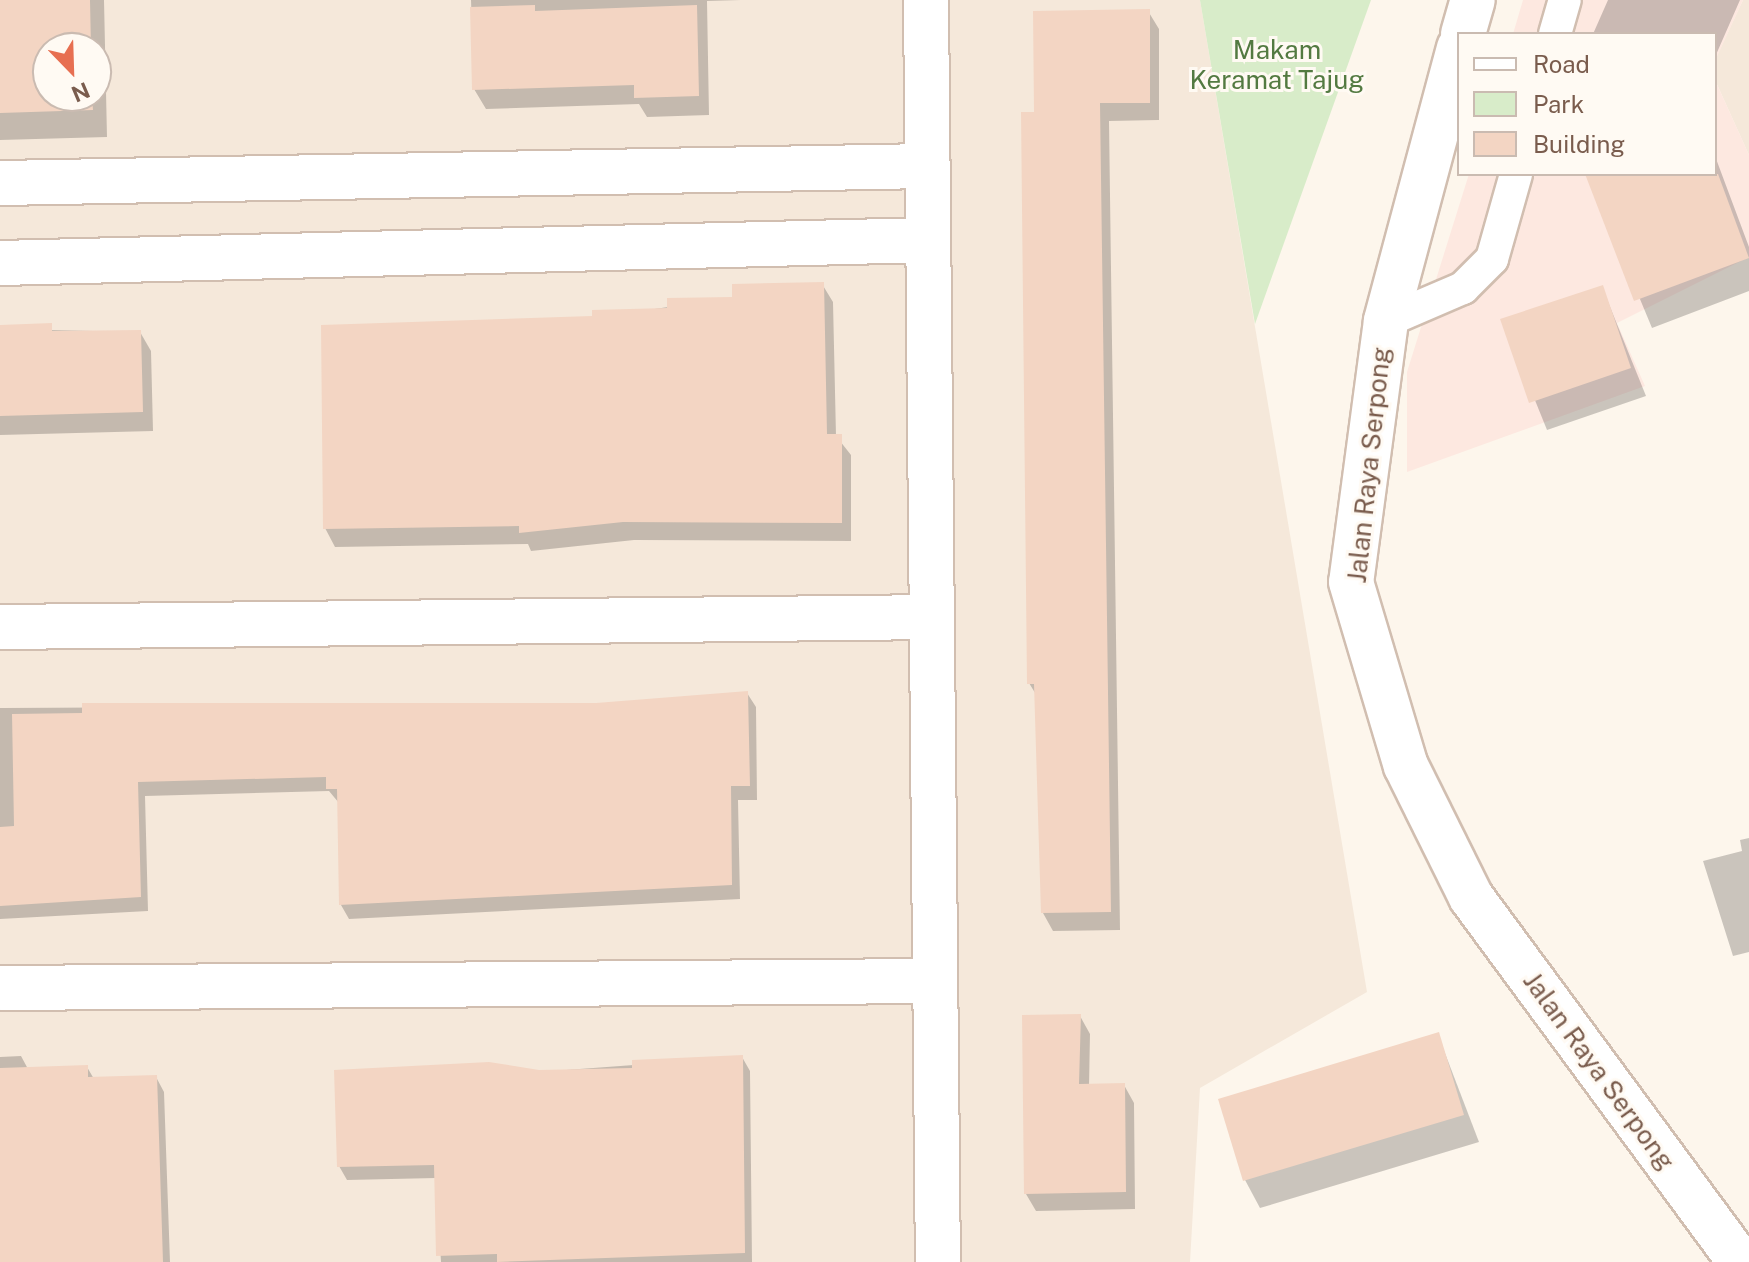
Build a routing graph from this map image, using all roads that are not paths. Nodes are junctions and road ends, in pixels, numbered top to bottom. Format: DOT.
graph roads {
  1 [pos="926,0"];
  2 [pos="1473,0"];
  3 [pos="1565,0"];
  4 [pos="1464,32"];
  5 [pos="1556,32"];
  6 [pos="1457,55"];
  7 [pos="927,166"];
  8 [pos="1515,176"];
  9 [pos="0,183"];
  10 [pos="927,240"];
  11 [pos="0,263"];
  12 [pos="1386,321"];
  13 [pos="932,617"];
  14 [pos="0,627"];
  15 [pos="935,981"];
  16 [pos="0,988"];
  17 [pos="938,1262"];
  18 [pos="1740,1262"];
  1 -- 7 [label="street"];
  2 -- 4 [label="street"];
  3 -- 5 [label="lane"];
  6 -- 12 [label="street, Jalan Raya Serpong"];
  7 -- 9 [label="street"];
  7 -- 10 [label="street"];
  8 -- 12 [label="lane"];
  10 -- 11 [label="street"];
  10 -- 13 [label="street"];
  12 -- 18 [label="street, Jalan Raya Serpong"];
  13 -- 14 [label="street"];
  13 -- 15 [label="street"];
  15 -- 16 [label="street"];
  15 -- 17 [label="street"];
}
